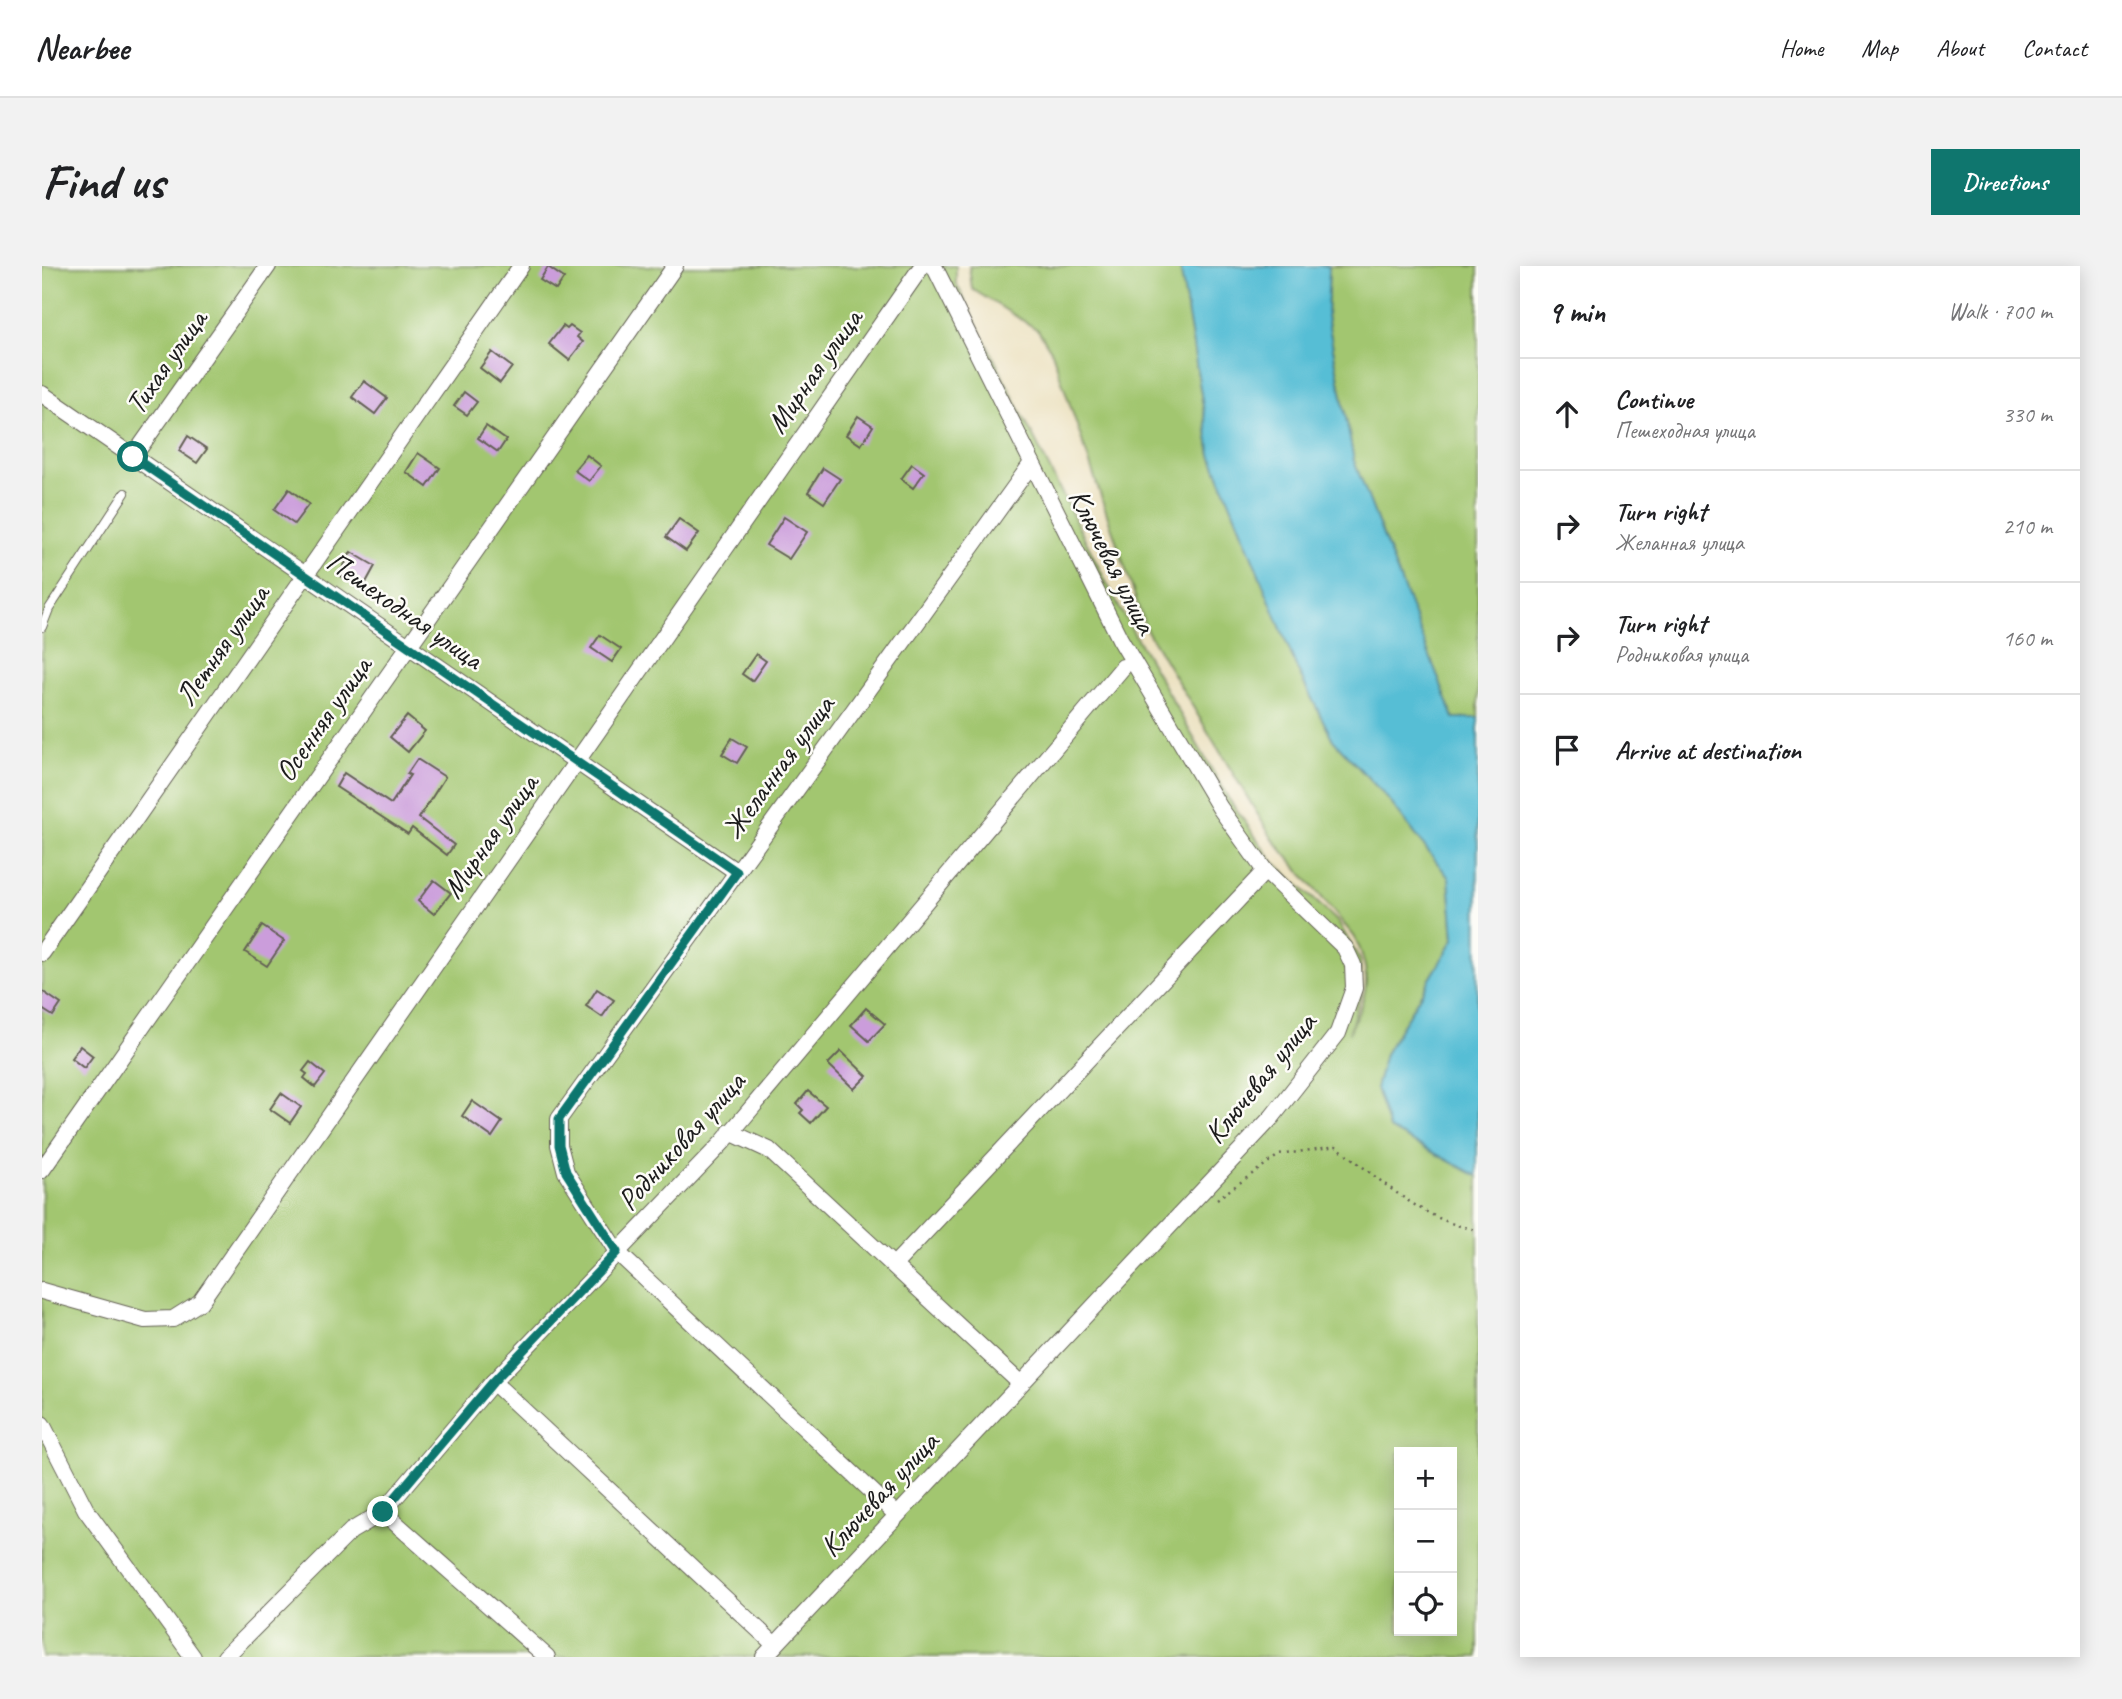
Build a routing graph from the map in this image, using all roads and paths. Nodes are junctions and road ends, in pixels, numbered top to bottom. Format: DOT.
graph roads {
  1 [pos="268,266"];
  2 [pos="521,266"];
  3 [pos="675,266"];
  4 [pos="922,266"];
  5 [pos="934,266"];
  6 [pos="42,394"];
  7 [pos="133,457"];
  8 [pos="1032,463"];
  9 [pos="125,493"];
  10 [pos="305,575"];
  11 [pos="42,628"];
  12 [pos="408,646"];
  13 [pos="1123,667"];
  14 [pos="576,762"];
  15 [pos="1265,871"];
  16 [pos="737,872"];
  17 [pos="42,953"];
  18 [pos="730,1132"];
  19 [pos="42,1170"];
  20 [pos="1216,1200"];
  21 [pos="1478,1230"];
  22 [pos="617,1252"];
  23 [pos="894,1265"];
  24 [pos="42,1291"];
  25 [pos="493,1382"];
  26 [pos="1020,1383"];
  27 [pos="42,1424"];
  28 [pos="383,1512"];
  29 [pos="897,1515"];
  30 [pos="775,1645"];
  31 [pos="193,1657"];
  32 [pos="226,1657"];
  33 [pos="547,1657"];
  34 [pos="764,1657"];
  1 -- 7 [label="street, Тихая улица"];
  2 -- 10 [label="street, Летняя улица"];
  3 -- 12 [label="street, Осенняя улица"];
  4 -- 14 [label="street, Мирная улица"];
  5 -- 8 [label="street, Ключевая улица"];
  6 -- 7 [label="street, Пешеходная улица"];
  7 -- 10 [label="street, Пешеходная улица"];
  8 -- 15 [label="street, Ключевая улица"];
  8 -- 16 [label="street, Желанная улица"];
  9 -- 11 [label="lane"];
  10 -- 12 [label="street, Пешеходная улица"];
  10 -- 17 [label="street, Летняя улица"];
  12 -- 14 [label="street, Пешеходная улица"];
  12 -- 19 [label="street, Осенняя улица"];
  13 -- 18 [label="street, Родниковая улица"];
  14 -- 16 [label="street, Пешеходная улица"];
  14 -- 24 [label="street, Мирная улица"];
  15 -- 23 [label="street"];
  15 -- 26 [label="street, Ключевая улица"];
  16 -- 22 [label="street, Желанная улица"];
  18 -- 22 [label="street, Родниковая улица"];
  18 -- 23 [label="street"];
  20 -- 21 [label="path"];
  22 -- 25 [label="street, Родниковая улица"];
  22 -- 29 [label="street, Желанная улица"];
  23 -- 26 [label="street"];
  25 -- 28 [label="street, Родниковая улица"];
  25 -- 30 [label="street"];
  26 -- 29 [label="street, Ключевая улица"];
  27 -- 31 [label="street"];
  28 -- 32 [label="street, Родниковая улица"];
  28 -- 33 [label="street"];
  29 -- 30 [label="street, Ключевая улица"];
  30 -- 34 [label="street, Ключевая улица"];
}
